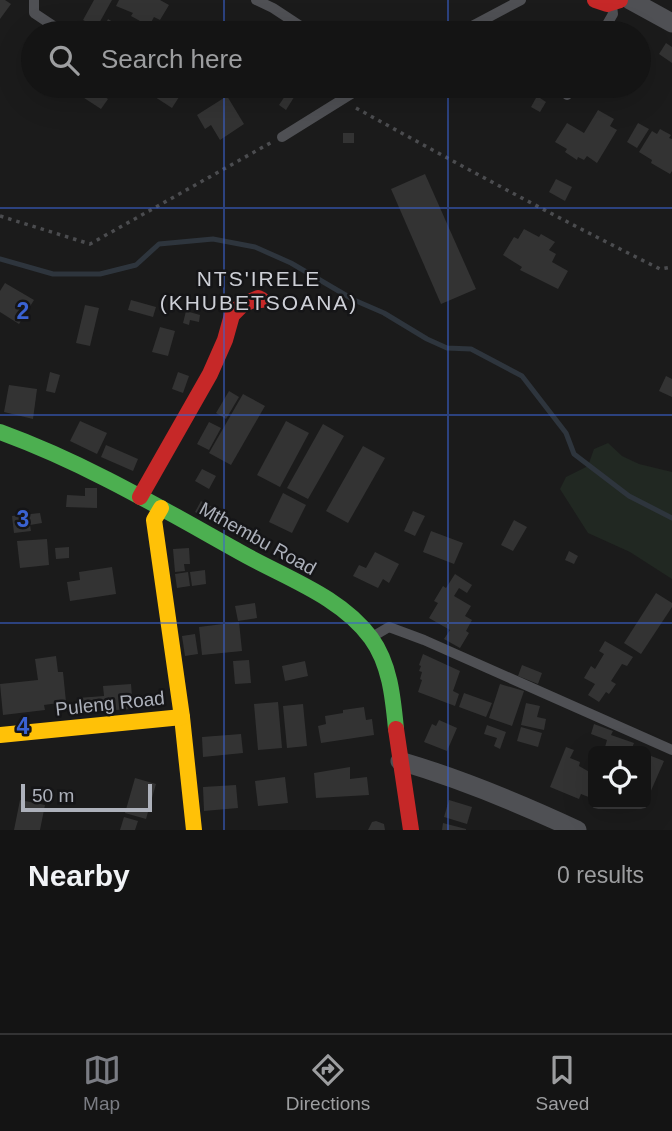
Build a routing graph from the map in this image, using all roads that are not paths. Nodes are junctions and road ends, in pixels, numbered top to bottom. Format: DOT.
graph roads {
  1 [pos="34,0"];
  2 [pos="256,0"];
  3 [pos="521,0"];
  4 [pos="595,0"];
  5 [pos="621,1"];
  6 [pos="46,21"];
  7 [pos="292,21"];
  8 [pos="482,21"];
  9 [pos="609,21"];
  10 [pos="672,23"];
  11 [pos="345,98"];
  12 [pos="282,137"];
  13 [pos="262,300"];
  14 [pos="0,432"];
  15 [pos="140,497"];
  16 [pos="161,508"];
  17 [pos="370,638"];
  18 [pos="182,717"];
  19 [pos="0,735"];
  20 [pos="672,750"];
  21 [pos="400,761"];
  22 [pos="194,830"];
  23 [pos="411,830"];
  24 [pos="577,830"];
  1 -- 6 [label="lane"];
  2 -- 7 [label="lane"];
  3 -- 8 [label="lane"];
  4 -- 5 [label="street"];
  5 -- 9 [label="lane"];
  5 -- 10 [label="street"];
  11 -- 12 [label="lane"];
  13 -- 15 [label="street"];
  14 -- 15 [label="street, Mthembu Road"];
  15 -- 16 [label="street, Mthembu Road"];
  16 -- 17 [label="street, Mthembu Road"];
  16 -- 18 [label="street"];
  17 -- 20 [label="lane"];
  17 -- 21 [label="street, Mthembu Road"];
  18 -- 19 [label="street, Puleng Road"];
  18 -- 22 [label="street"];
  21 -- 23 [label="street, Mthembu Road"];
  21 -- 24 [label="street"];
}
